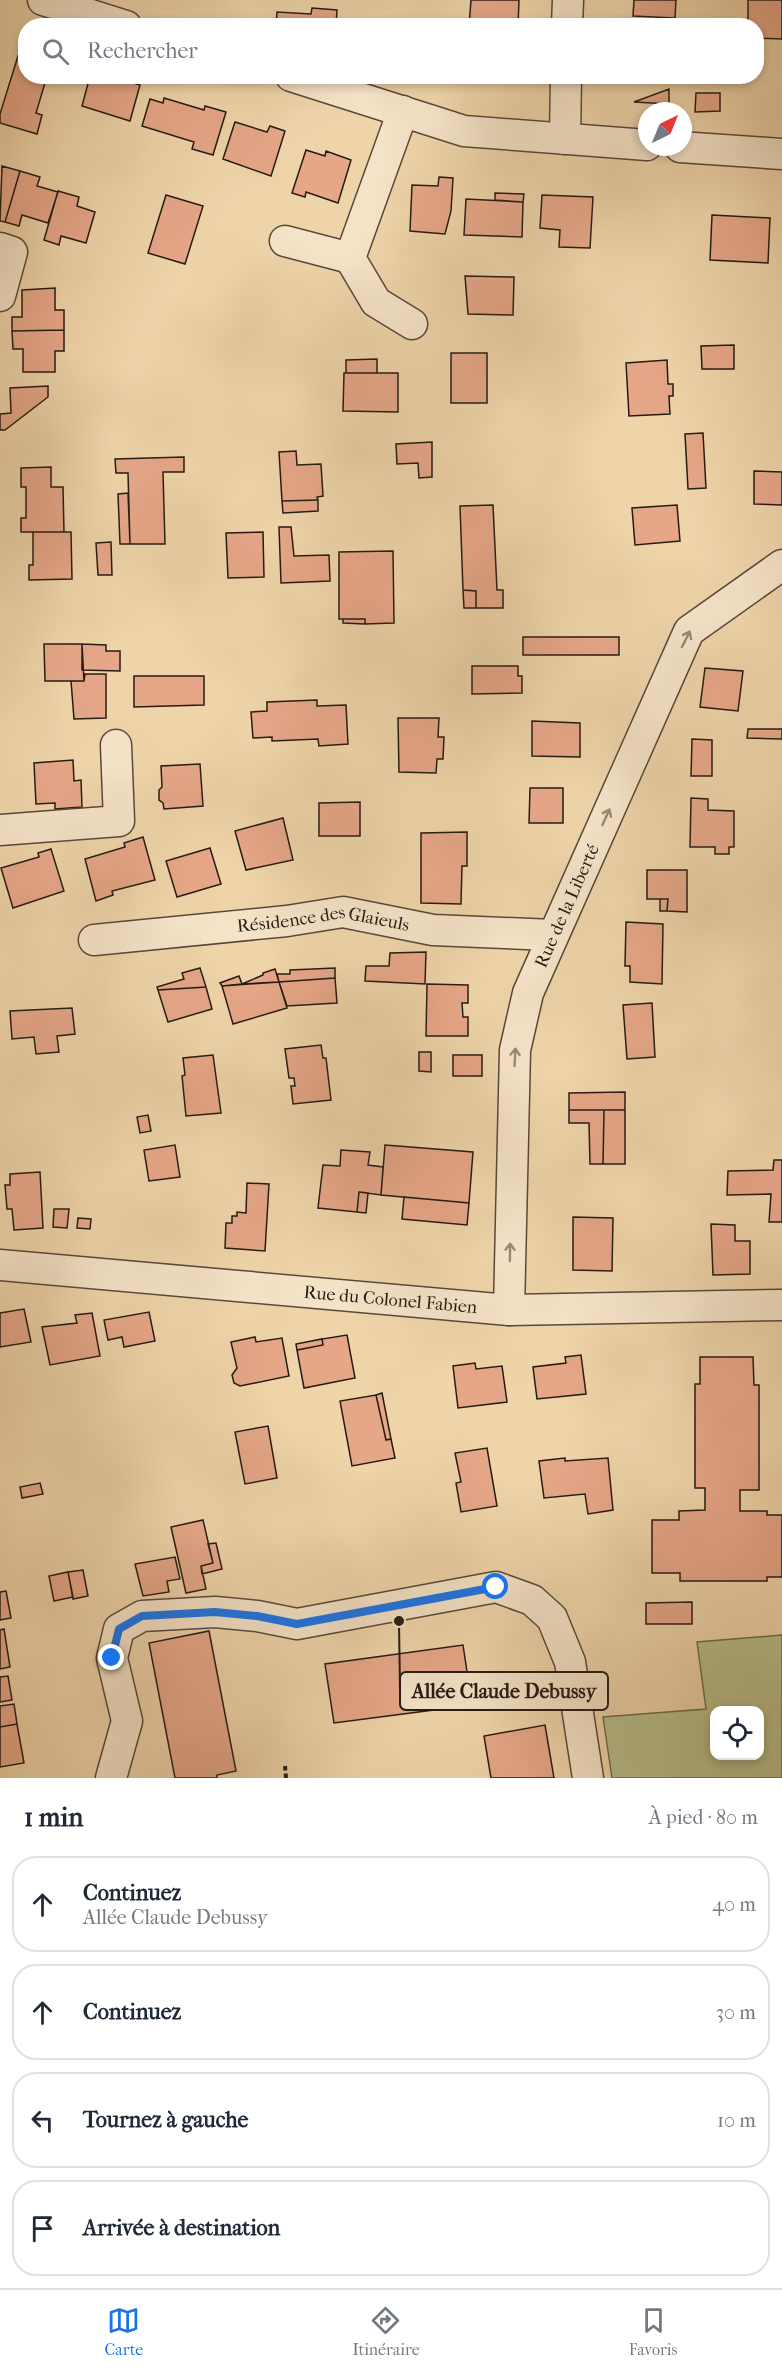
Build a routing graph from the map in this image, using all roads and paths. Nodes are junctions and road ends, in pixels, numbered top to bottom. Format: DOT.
graph roads {
  1 [pos="43,0"];
  2 [pos="568,0"];
  3 [pos="100,18"];
  4 [pos="567,18"];
  5 [pos="317,84"];
  6 [pos="566,84"];
  7 [pos="403,111"];
  8 [pos="565,139"];
  9 [pos="638,144"];
  10 [pos="692,148"];
  11 [pos="782,154"];
  12 [pos="285,241"];
  13 [pos="0,248"];
  14 [pos="350,258"];
  15 [pos="0,296"];
  16 [pos="412,324"];
  17 [pos="782,565"];
  18 [pos="116,744"];
  19 [pos="0,830"];
  20 [pos="553,935"];
  21 [pos="94,940"];
  22 [pos="0,1265"];
  23 [pos="782,1305"];
  24 [pos="508,1310"];
  25 [pos="285,1766"];
  26 [pos="111,1778"];
  27 [pos="286,1778"];
  28 [pos="588,1778"];
  1 -- 3 [label="street"];
  2 -- 4 [label="street"];
  5 -- 7 [label="street"];
  6 -- 8 [label="street"];
  7 -- 8 [label="street"];
  7 -- 14 [label="street"];
  8 -- 9 [label="street"];
  10 -- 11 [label="street"];
  12 -- 14 [label="street"];
  13 -- 15 [label="street"];
  14 -- 16 [label="street"];
  20 -- 17 [label="street, Rue de la Liberté, one-way"];
  18 -- 19 [label="street"];
  20 -- 21 [label="street, Résidence des Glaieuls"];
  24 -- 20 [label="street, Rue de la Liberté, one-way"];
  22 -- 24 [label="street, Rue du Colonel Fabien"];
  23 -- 24 [label="street, Rue du Colonel Fabien"];
  25 -- 27 [label="path"];
  26 -- 28 [label="street"];
}
